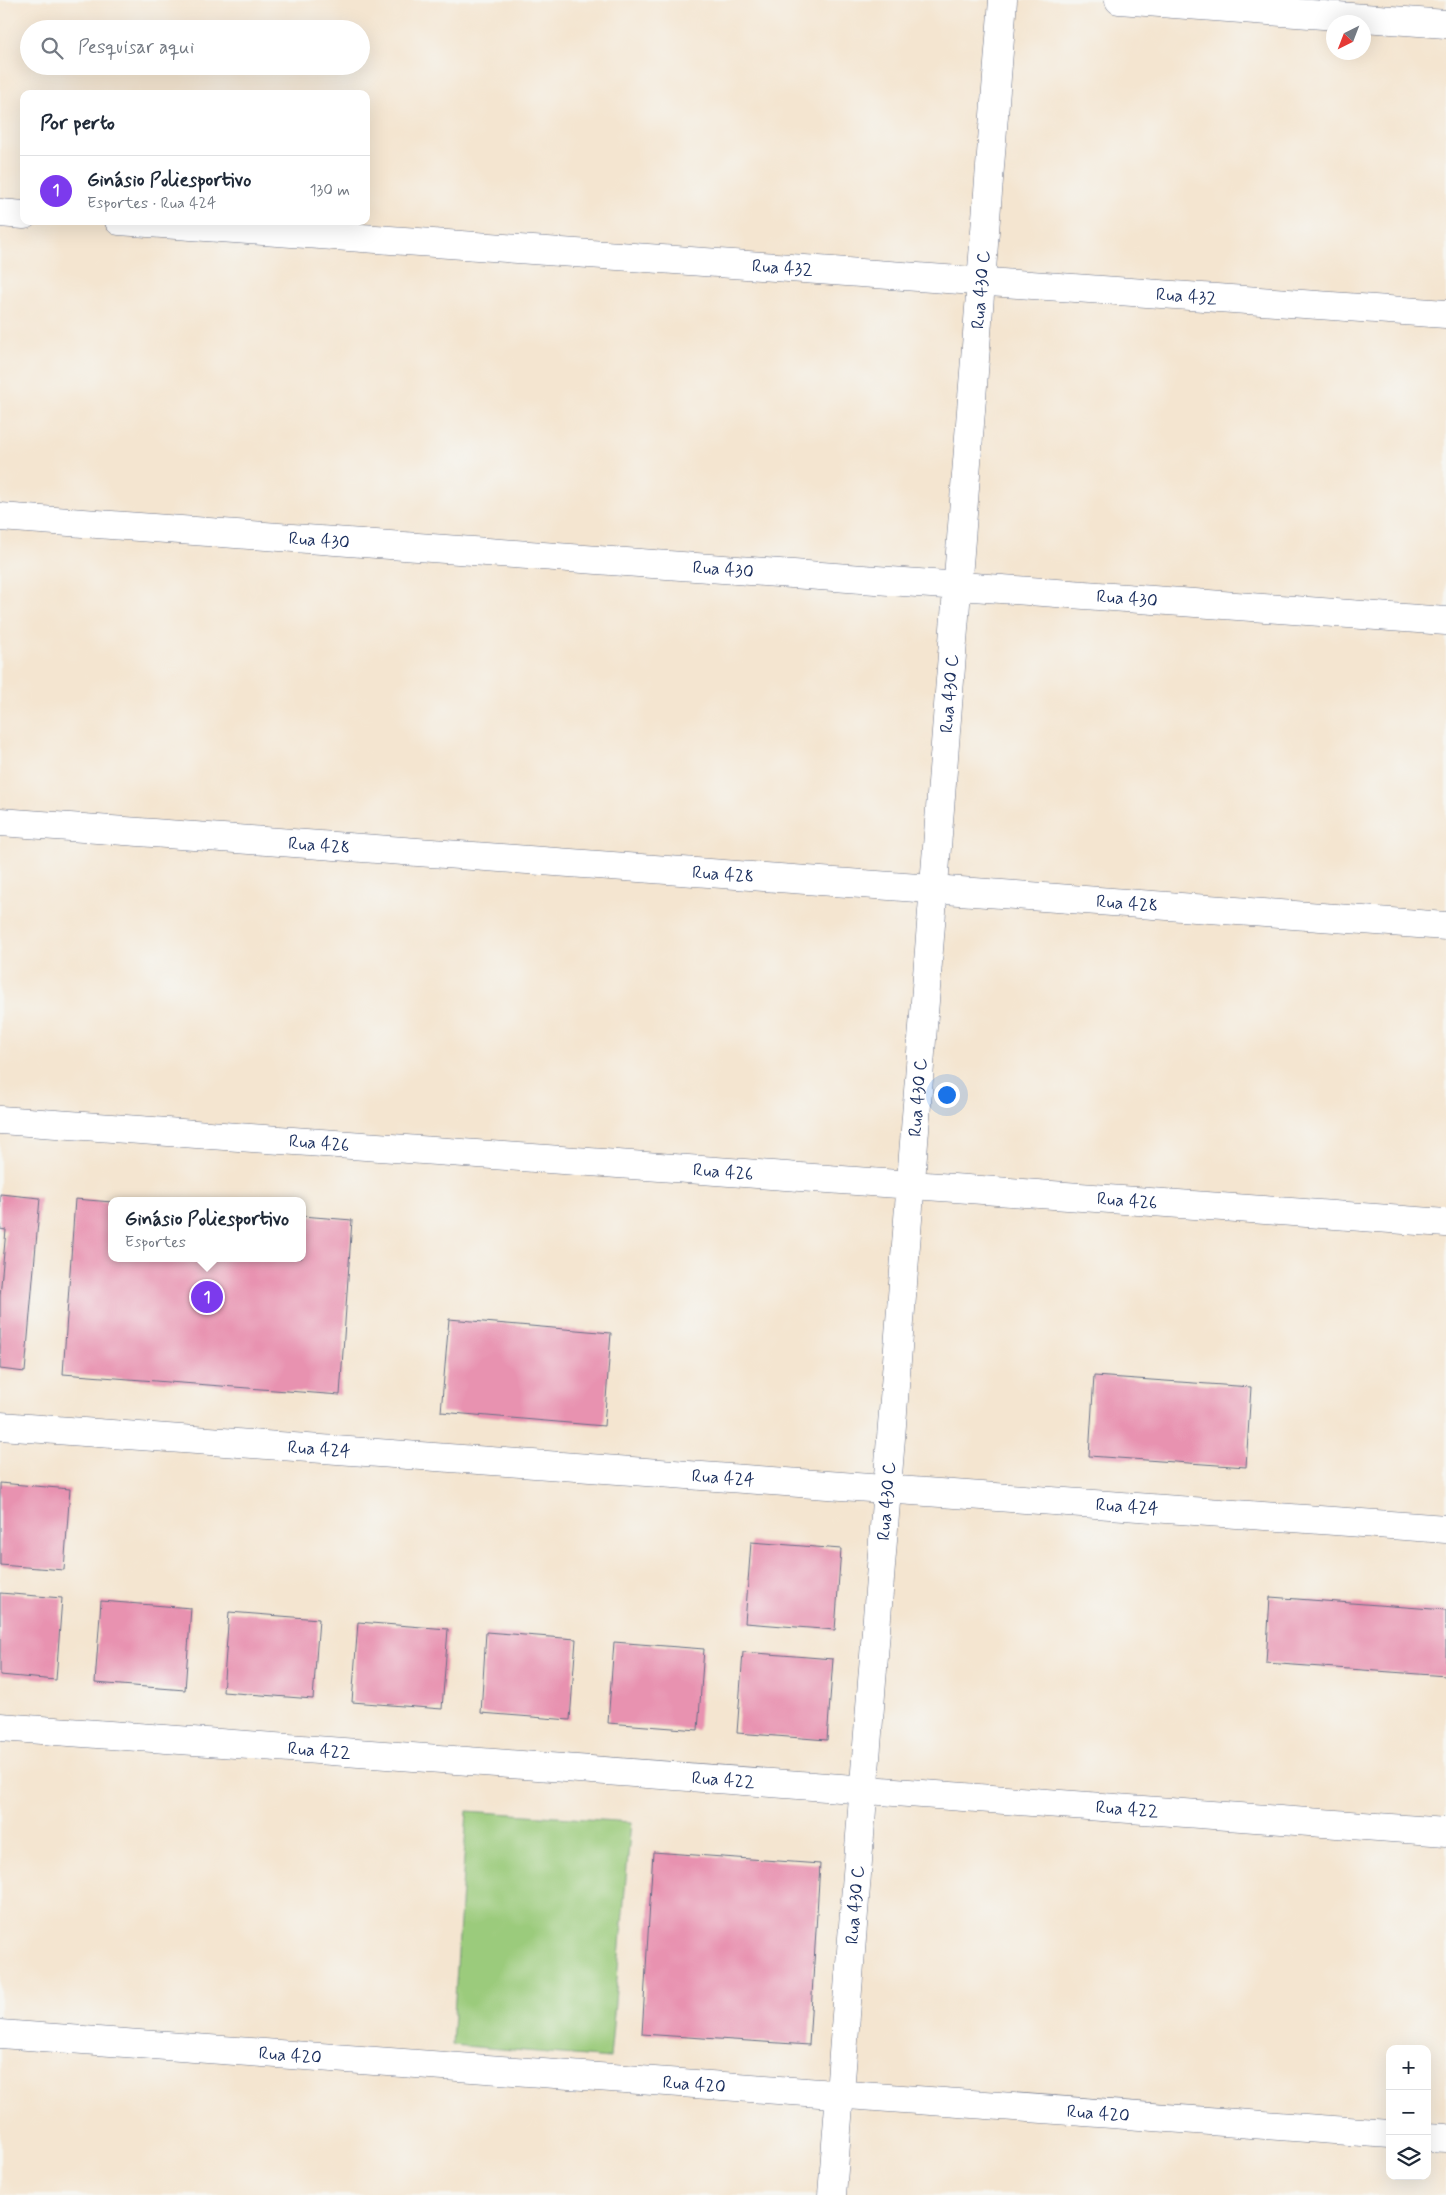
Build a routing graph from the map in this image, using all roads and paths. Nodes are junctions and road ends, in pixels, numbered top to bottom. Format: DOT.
graph roads {
  1 [pos="1003,0"];
  2 [pos="1119,0"];
  3 [pos="1446,24"];
  4 [pos="0,213"];
  5 [pos="20,215"];
  6 [pos="176,225"];
  7 [pos="981,282"];
  8 [pos="1446,314"];
  9 [pos="0,516"];
  10 [pos="958,586"];
  11 [pos="1446,621"];
  12 [pos="0,822"];
  13 [pos="934,889"];
  14 [pos="1446,926"];
  15 [pos="0,1120"];
  16 [pos="911,1185"];
  17 [pos="1446,1223"];
  18 [pos="0,1426"];
  19 [pos="887,1489"];
  20 [pos="1446,1529"];
  21 [pos="0,1727"];
  22 [pos="864,1790"];
  23 [pos="1446,1832"];
  24 [pos="0,2034"];
  25 [pos="840,2095"];
  26 [pos="1386,2134"];
  27 [pos="1431,2137"];
  28 [pos="1446,2138"];
  29 [pos="832,2195"];
  1 -- 7 [label="street, Rua 430 C"];
  2 -- 3 [label="street"];
  4 -- 5 [label="street"];
  6 -- 7 [label="street, Rua 432"];
  7 -- 8 [label="street, Rua 432"];
  7 -- 10 [label="street, Rua 430 C"];
  9 -- 10 [label="street, Rua 430"];
  10 -- 11 [label="street, Rua 430"];
  10 -- 13 [label="street, Rua 430 C"];
  12 -- 13 [label="street, Rua 428"];
  13 -- 14 [label="street, Rua 428"];
  13 -- 16 [label="street, Rua 430 C"];
  15 -- 16 [label="street, Rua 426"];
  16 -- 17 [label="street, Rua 426"];
  16 -- 19 [label="street, Rua 430 C"];
  18 -- 19 [label="street, Rua 424"];
  19 -- 20 [label="street, Rua 424"];
  19 -- 22 [label="street, Rua 430 C"];
  21 -- 22 [label="street, Rua 422"];
  22 -- 23 [label="street, Rua 422"];
  22 -- 25 [label="street, Rua 430 C"];
  24 -- 25 [label="street, Rua 420"];
  25 -- 26 [label="street, Rua 420"];
  25 -- 29 [label="street, Rua 430 C"];
  27 -- 28 [label="street"];
}
